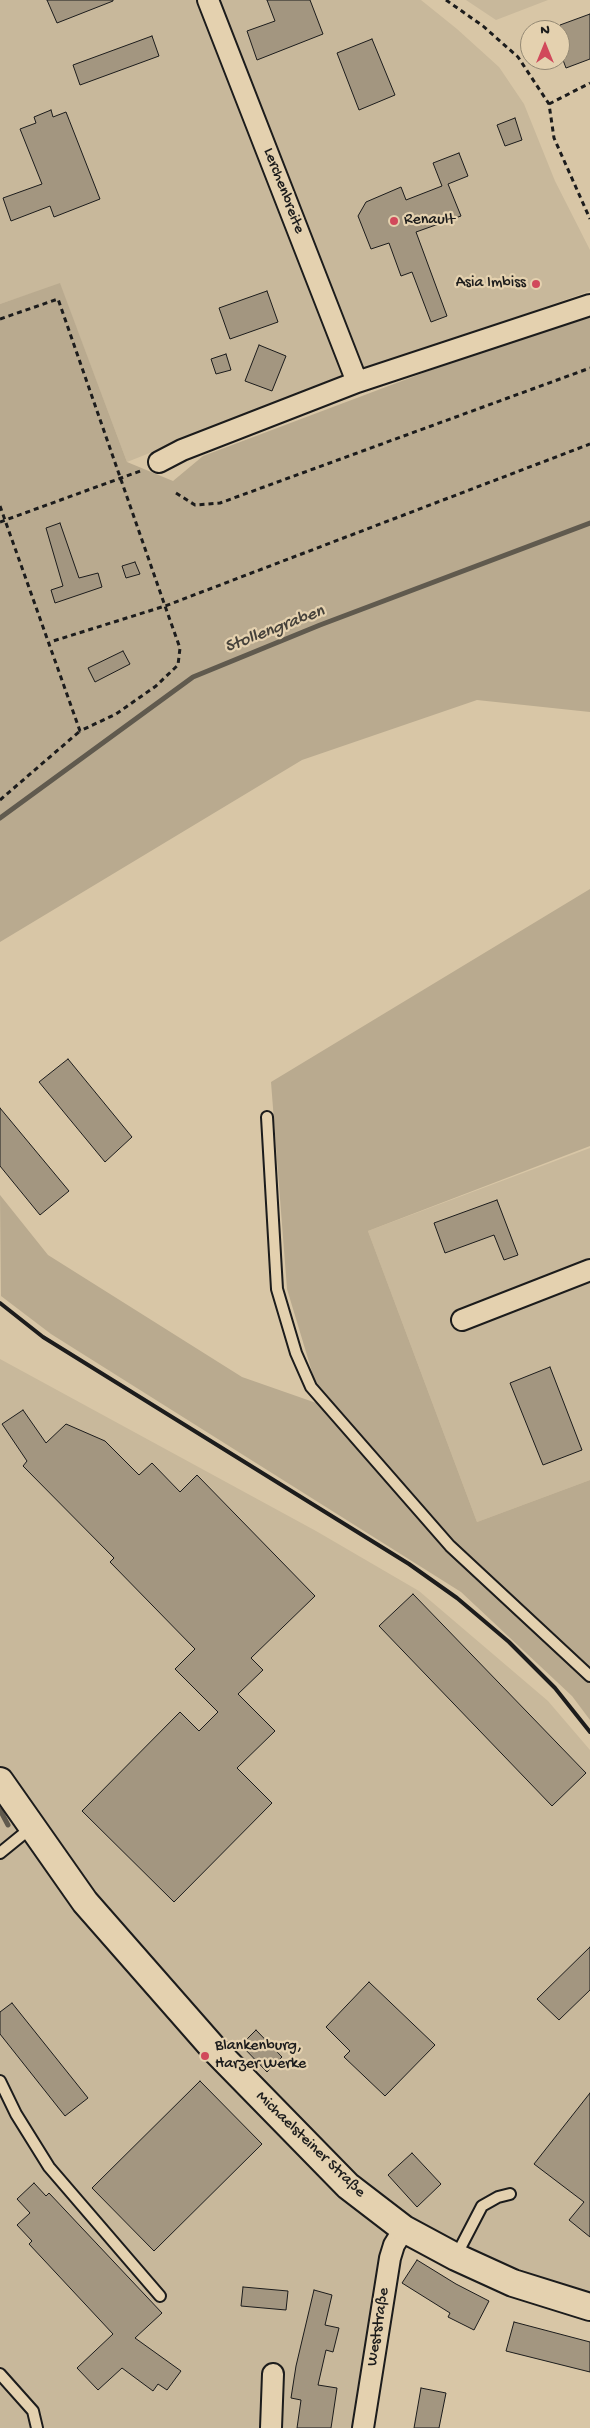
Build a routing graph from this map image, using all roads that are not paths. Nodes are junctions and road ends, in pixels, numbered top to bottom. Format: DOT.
graph roads {
  1 [pos="208,0"];
  2 [pos="590,305"];
  3 [pos="357,382"];
  4 [pos="160,462"];
  5 [pos="267,1117"];
  6 [pos="590,1270"];
  7 [pos="462,1320"];
  8 [pos="590,1676"];
  9 [pos="0,1781"];
  10 [pos="33,1827"];
  11 [pos="0,1853"];
  12 [pos="0,2081"];
  13 [pos="510,2194"];
  14 [pos="404,2229"];
  15 [pos="456,2257"];
  16 [pos="160,2296"];
  17 [pos="590,2307"];
  18 [pos="0,2374"];
  19 [pos="273,2374"];
  20 [pos="37,2428"];
  21 [pos="271,2428"];
  22 [pos="363,2428"];
  1 -- 3 [label="street, Lerchenbreite"];
  2 -- 3 [label="street"];
  3 -- 4 [label="street"];
  5 -- 8 [label="lane"];
  6 -- 7 [label="street"];
  9 -- 10 [label="street, Michaelsteiner Straße"];
  10 -- 11 [label="lane"];
  10 -- 14 [label="street, Michaelsteiner Straße"];
  12 -- 16 [label="lane"];
  13 -- 15 [label="lane"];
  14 -- 15 [label="street, Michaelsteiner Straße"];
  14 -- 22 [label="street, Weststraße"];
  15 -- 17 [label="street, Michaelsteiner Straße"];
  18 -- 20 [label="lane"];
  19 -- 21 [label="street"];
}
